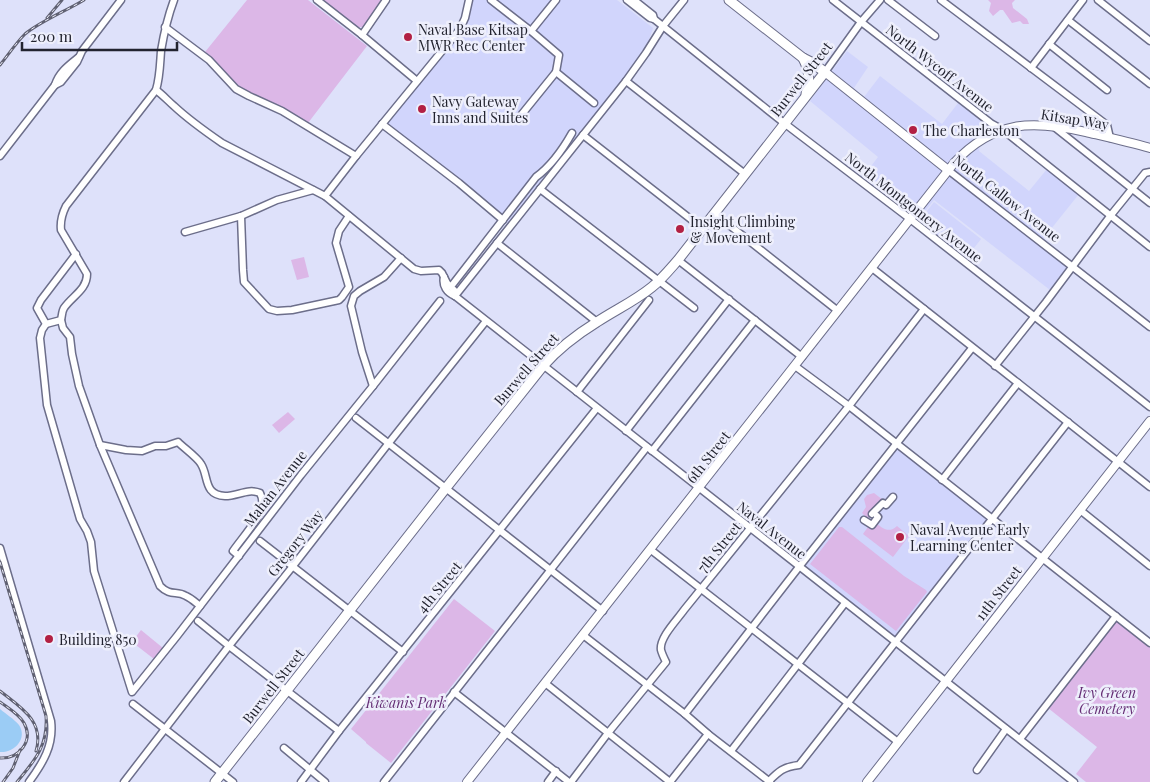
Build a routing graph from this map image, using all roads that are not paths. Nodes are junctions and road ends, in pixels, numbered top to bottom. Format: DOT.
graph roads {
  1 [pos="121,0"];
  2 [pos="174,0"];
  3 [pos="317,0"];
  4 [pos="386,0"];
  5 [pos="469,0"];
  6 [pos="491,0"];
  7 [pos="556,0"];
  8 [pos="627,0"];
  9 [pos="634,0"];
  10 [pos="684,0"];
  11 [pos="729,0"];
  12 [pos="833,0"];
  13 [pos="880,0"];
  14 [pos="888,0"];
  15 [pos="941,0"];
  16 [pos="1083,0"];
  17 [pos="1098,0"];
  18 [pos="654,19"];
  19 [pos="1068,20"];
  20 [pos="861,22"];
  21 [pos="663,26"];
  22 [pos="165,27"];
  23 [pos="531,31"];
  24 [pos="362,35"];
  25 [pos="935,36"];
  26 [pos="1150,41"];
  27 [pos="1049,44"];
  28 [pos="803,58"];
  29 [pos="1031,68"];
  30 [pos="556,72"];
  31 [pos="825,72"];
  32 [pos="417,81"];
  33 [pos="626,82"];
  34 [pos="1150,84"];
  35 [pos="156,90"];
  36 [pos="1107,90"];
  37 [pos="805,97"];
  38 [pos="594,102"];
  39 [pos="522,114"];
  40 [pos="784,123"];
  41 [pos="382,124"];
  42 [pos="1052,126"];
  43 [pos="1003,130"];
  44 [pos="572,133"];
  45 [pos="582,135"];
  46 [pos="1110,138"];
  47 [pos="969,148"];
  48 [pos="1150,148"];
  49 [pos="0,156"];
  50 [pos="356,156"];
  51 [pos="948,170"];
  52 [pos="1150,172"];
  53 [pos="744,174"];
  54 [pos="540,189"];
  55 [pos="313,190"];
  56 [pos="1132,190"];
  57 [pos="325,196"];
  58 [pos="1150,203"];
  59 [pos="714,213"];
  60 [pos="1111,215"];
  61 [pos="241,216"];
  62 [pos="349,216"];
  63 [pos="910,219"];
  64 [pos="503,220"];
  65 [pos="702,228"];
  66 [pos="185,232"];
  67 [pos="497,243"];
  68 [pos="1150,247"];
  69 [pos="76,254"];
  70 [pos="401,258"];
  71 [pos="678,260"];
  72 [pos="1072,266"];
  73 [pos="872,268"];
  74 [pos="433,269"];
  75 [pos="659,281"];
  76 [pos="453,293"];
  77 [pos="729,299"];
  78 [pos="649,300"];
  79 [pos="440,301"];
  80 [pos="694,308"];
  81 [pos="924,309"];
  82 [pos="838,311"];
  83 [pos="1034,316"];
  84 [pos="61,320"];
  85 [pos="755,320"];
  86 [pos="486,321"];
  87 [pos="597,322"];
  88 [pos="46,324"];
  89 [pos="1150,327"];
  90 [pos="972,348"];
  91 [pos="802,357"];
  92 [pos="544,366"];
  93 [pos="795,366"];
  94 [pos="995,366"];
  95 [pos="1018,383"];
  96 [pos="373,386"];
  97 [pos="578,392"];
  98 [pos="849,406"];
  99 [pos="1150,407"];
  100 [pos="597,408"];
  101 [pos="356,418"];
  102 [pos="1150,421"];
  103 [pos="1068,422"];
  104 [pos="626,431"];
  105 [pos="388,444"];
  106 [pos="896,444"];
  107 [pos="100,445"];
  108 [pos="650,449"];
  109 [pos="1118,462"];
  110 [pos="942,480"];
  111 [pos="1150,487"];
  112 [pos="446,488"];
  113 [pos="699,488"];
  114 [pos="893,497"];
  115 [pos="1080,510"];
  116 [pos="992,519"];
  117 [pos="864,520"];
  118 [pos="750,528"];
  119 [pos="500,530"];
  120 [pos="260,541"];
  121 [pos="0,548"];
  122 [pos="651,550"];
  123 [pos="239,556"];
  124 [pos="1042,558"];
  125 [pos="293,566"];
  126 [pos="1150,566"];
  127 [pos="799,567"];
  128 [pos="551,570"];
  129 [pos="700,589"];
  130 [pos="846,603"];
  131 [pos="200,606"];
  132 [pos="349,611"];
  133 [pos="603,611"];
  134 [pos="1116,616"];
  135 [pos="198,621"];
  136 [pos="751,629"];
  137 [pos="583,635"];
  138 [pos="895,642"];
  139 [pos="1150,643"];
  140 [pos="229,646"];
  141 [pos="403,652"];
  142 [pos="797,664"];
  143 [pos="946,681"];
  144 [pos="545,683"];
  145 [pos="647,685"];
  146 [pos="287,691"];
  147 [pos="454,692"];
  148 [pos="847,703"];
  149 [pos="133,704"];
  150 [pos="686,714"];
  151 [pos="165,729"];
  152 [pos="1006,729"];
  153 [pos="339,732"];
  154 [pos="506,733"];
  155 [pos="608,733"];
  156 [pos="708,734"];
  157 [pos="1020,739"];
  158 [pos="898,742"];
  159 [pos="49,748"];
  160 [pos="284,748"];
  161 [pos="731,752"];
  162 [pos="310,770"];
  163 [pos="977,770"];
  164 [pos="556,771"];
  165 [pos="222,774"];
  166 [pos="869,781"];
  167 [pos="1070,781"];
  168 [pos="23,782"];
  169 [pos="29,782"];
  170 [pos="124,782"];
  171 [pos="215,782"];
  172 [pos="233,782"];
  173 [pos="300,782"];
  174 [pos="325,782"];
  175 [pos="384,782"];
  176 [pos="468,782"];
  177 [pos="548,782"];
  178 [pos="570,782"];
  179 [pos="670,782"];
  180 [pos="769,782"];
  1 -- 49 [label="street"];
  2 -- 22 [label="street"];
  3 -- 24 [label="street"];
  4 -- 24 [label="street"];
  5 -- 32 [label="street"];
  6 -- 23 [label="street"];
  7 -- 23 [label="street"];
  8 -- 18 [label="street"];
  9 -- 18 [label="street"];
  10 -- 21 [label="street"];
  11 -- 28 [label="highway, North Callow Avenue"];
  12 -- 20 [label="street, North Wycoff Avenue"];
  13 -- 20 [label="street, Burwell Street"];
  14 -- 25 [label="street"];
  15 -- 29 [label="street"];
  16 -- 19 [label="street"];
  17 -- 26 [label="street"];
  18 -- 21 [label="street, North Montgomery Avenue"];
  19 -- 27 [label="street"];
  19 -- 34 [label="street"];
  20 -- 31 [label="street, Burwell Street"];
  20 -- 43 [label="street, North Wycoff Avenue"];
  21 -- 33 [label="street"];
  21 -- 40 [label="street, North Montgomery Avenue"];
  22 -- 35 [label="street"];
  22 -- 50 [label="street"];
  23 -- 30 [label="street"];
  24 -- 32 [label="street"];
  27 -- 29 [label="street"];
  27 -- 36 [label="street"];
  28 -- 31 [label="highway, North Callow Avenue"];
  28 -- 37 [label="highway"];
  29 -- 46 [label="street"];
  30 -- 38 [label="street"];
  30 -- 39 [label="street"];
  31 -- 37 [label="highway, Burwell Street"];
  31 -- 51 [label="main road, North Callow Avenue"];
  32 -- 41 [label="street"];
  33 -- 45 [label="street"];
  33 -- 53 [label="street"];
  35 -- 55 [label="street"];
  35 -- 69 [label="street"];
  37 -- 40 [label="highway, Burwell Street"];
  40 -- 53 [label="highway, Burwell Street"];
  40 -- 63 [label="street, North Montgomery Avenue"];
  41 -- 50 [label="street"];
  41 -- 64 [label="street"];
  42 -- 43 [label="main road, Kitsap Way"];
  42 -- 46 [label="main road, Kitsap Way"];
  42 -- 56 [label="street"];
  43 -- 47 [label="main road, Kitsap Way"];
  43 -- 60 [label="street, North Wycoff Avenue"];
  44 -- 64 [label="street"];
  45 -- 54 [label="street"];
  45 -- 65 [label="street"];
  46 -- 48 [label="main road, Kitsap Way"];
  47 -- 51 [label="main road, 6th Street"];
  50 -- 57 [label="street"];
  51 -- 63 [label="main road, 6th Street"];
  51 -- 72 [label="street, North Callow Avenue"];
  52 -- 56 [label="street"];
  53 -- 59 [label="highway, Burwell Street"];
  54 -- 67 [label="street"];
  54 -- 75 [label="street"];
  55 -- 57 [label="street"];
  55 -- 61 [label="street"];
  56 -- 58 [label="street"];
  56 -- 60 [label="street"];
  57 -- 62 [label="street"];
  59 -- 65 [label="highway, Burwell Street"];
  59 -- 82 [label="street"];
  60 -- 68 [label="street, North Wycoff Avenue"];
  60 -- 72 [label="street"];
  61 -- 62 [label="street"];
  61 -- 66 [label="street"];
  62 -- 70 [label="street"];
  63 -- 73 [label="main road, 6th Street"];
  63 -- 83 [label="street, North Montgomery Avenue"];
  64 -- 76 [label="street"];
  65 -- 71 [label="highway, Burwell Street"];
  67 -- 76 [label="street"];
  67 -- 87 [label="street"];
  69 -- 84 [label="street"];
  69 -- 88 [label="street"];
  70 -- 74 [label="street"];
  70 -- 96 [label="street"];
  71 -- 75 [label="highway, Burwell Street"];
  71 -- 77 [label="street"];
  72 -- 83 [label="street"];
  72 -- 89 [label="street, North Callow Avenue"];
  73 -- 81 [label="street"];
  73 -- 82 [label="main road, 6th Street"];
  74 -- 76 [label="street"];
  74 -- 76 [label="street"];
  75 -- 80 [label="street"];
  75 -- 87 [label="highway, Burwell Street"];
  76 -- 86 [label="street, Naval Avenue"];
  77 -- 85 [label="street"];
  77 -- 104 [label="street"];
  78 -- 97 [label="street"];
  79 -- 96 [label="street, Mahan Avenue"];
  81 -- 90 [label="street"];
  81 -- 98 [label="street, 7th Street"];
  82 -- 91 [label="main road, 6th Street"];
  83 -- 94 [label="street"];
  83 -- 99 [label="street, North Montgomery Avenue"];
  84 -- 88 [label="street"];
  84 -- 107 [label="street"];
  85 -- 91 [label="street"];
  85 -- 108 [label="street"];
  86 -- 92 [label="street, Naval Avenue"];
  86 -- 105 [label="street, Gregory Way"];
  87 -- 92 [label="highway, Burwell Street"];
  88 -- 131 [label="street, Mahan Avenue"];
  90 -- 94 [label="street"];
  90 -- 106 [label="street"];
  91 -- 93 [label="main road, 6th Street"];
  92 -- 97 [label="street, Naval Avenue"];
  92 -- 112 [label="highway, Burwell Street"];
  93 -- 98 [label="street"];
  93 -- 113 [label="main road, 6th Street"];
  94 -- 95 [label="street"];
  95 -- 103 [label="street"];
  95 -- 110 [label="street"];
  96 -- 123 [label="street, Mahan Avenue"];
  97 -- 100 [label="street, Naval Avenue"];
  98 -- 106 [label="street"];
  98 -- 118 [label="street, 7th Street"];
  100 -- 104 [label="street, Naval Avenue"];
  100 -- 119 [label="street, 4th Street"];
  101 -- 105 [label="street"];
  102 -- 109 [label="main road, 11th Street"];
  103 -- 109 [label="street"];
  103 -- 116 [label="street"];
  104 -- 108 [label="street, Naval Avenue"];
  105 -- 112 [label="street"];
  105 -- 125 [label="street, Gregory Way"];
  106 -- 110 [label="street"];
  106 -- 127 [label="street"];
  107 -- 123 [label="street"];
  107 -- 131 [label="street"];
  108 -- 113 [label="street, Naval Avenue"];
  108 -- 128 [label="street"];
  109 -- 111 [label="street"];
  109 -- 115 [label="main road, 11th Street"];
  110 -- 116 [label="street"];
  112 -- 119 [label="street"];
  112 -- 132 [label="highway, Burwell Street"];
  113 -- 118 [label="street, Naval Avenue"];
  113 -- 122 [label="main road, 6th Street"];
  114 -- 117 [label="street"];
  115 -- 124 [label="main road, 11th Street"];
  115 -- 126 [label="street"];
  116 -- 124 [label="street"];
  116 -- 138 [label="street"];
  118 -- 127 [label="street, Naval Avenue"];
  118 -- 129 [label="street, 7th Street"];
  119 -- 128 [label="street"];
  119 -- 141 [label="street, 4th Street"];
  120 -- 125 [label="street"];
  121 -- 159 [label="street"];
  122 -- 129 [label="street"];
  122 -- 133 [label="main road, 6th Street"];
  123 -- 131 [label="street, Mahan Avenue"];
  124 -- 134 [label="street"];
  124 -- 143 [label="main road, 11th Street"];
  125 -- 132 [label="street"];
  125 -- 140 [label="street, Gregory Way"];
  127 -- 130 [label="street, Naval Avenue"];
  127 -- 136 [label="street"];
  128 -- 133 [label="street"];
  128 -- 147 [label="street"];
  129 -- 136 [label="street"];
  129 -- 145 [label="street, 7th Street"];
  130 -- 138 [label="street, Naval Avenue"];
  130 -- 142 [label="street"];
  132 -- 141 [label="street"];
  132 -- 146 [label="highway, Burwell Street"];
  133 -- 137 [label="main road, 6th Street"];
  134 -- 139 [label="street"];
  134 -- 157 [label="street"];
  135 -- 140 [label="street"];
  136 -- 142 [label="street"];
  136 -- 150 [label="street"];
  137 -- 144 [label="main road, 6th Street"];
  137 -- 145 [label="street"];
  138 -- 143 [label="street, Naval Avenue"];
  138 -- 148 [label="street"];
  140 -- 146 [label="street"];
  140 -- 151 [label="street, Gregory Way"];
  141 -- 153 [label="street, 4th Street"];
  142 -- 148 [label="street"];
  142 -- 161 [label="street"];
  143 -- 152 [label="street, Naval Avenue"];
  143 -- 158 [label="main road, 11th Street"];
  144 -- 154 [label="main road, 6th Street"];
  144 -- 155 [label="street"];
  145 -- 150 [label="street"];
  145 -- 155 [label="street, 7th Street"];
  146 -- 153 [label="street"];
  146 -- 165 [label="highway, Burwell Street"];
  147 -- 154 [label="street"];
  147 -- 175 [label="street"];
  148 -- 158 [label="street"];
  148 -- 180 [label="street"];
  149 -- 151 [label="street"];
  150 -- 156 [label="street"];
  151 -- 165 [label="street"];
  151 -- 170 [label="street, Gregory Way"];
  152 -- 157 [label="street, Naval Avenue"];
  152 -- 163 [label="street"];
  153 -- 162 [label="street, 4th Street"];
  154 -- 164 [label="street"];
  154 -- 176 [label="main road, 6th Street"];
  155 -- 178 [label="street, 7th Street"];
  155 -- 179 [label="street"];
  156 -- 161 [label="street"];
  156 -- 179 [label="street"];
  157 -- 167 [label="street, Naval Avenue"];
  158 -- 166 [label="main road, 11th Street"];
  159 -- 168 [label="street"];
  159 -- 169 [label="street"];
  160 -- 162 [label="street"];
  161 -- 180 [label="street"];
  162 -- 173 [label="street, 4th Street"];
  162 -- 174 [label="street"];
  164 -- 177 [label="street"];
  164 -- 178 [label="street"];
  165 -- 171 [label="highway, Burwell Street"];
  165 -- 172 [label="street"];
}
